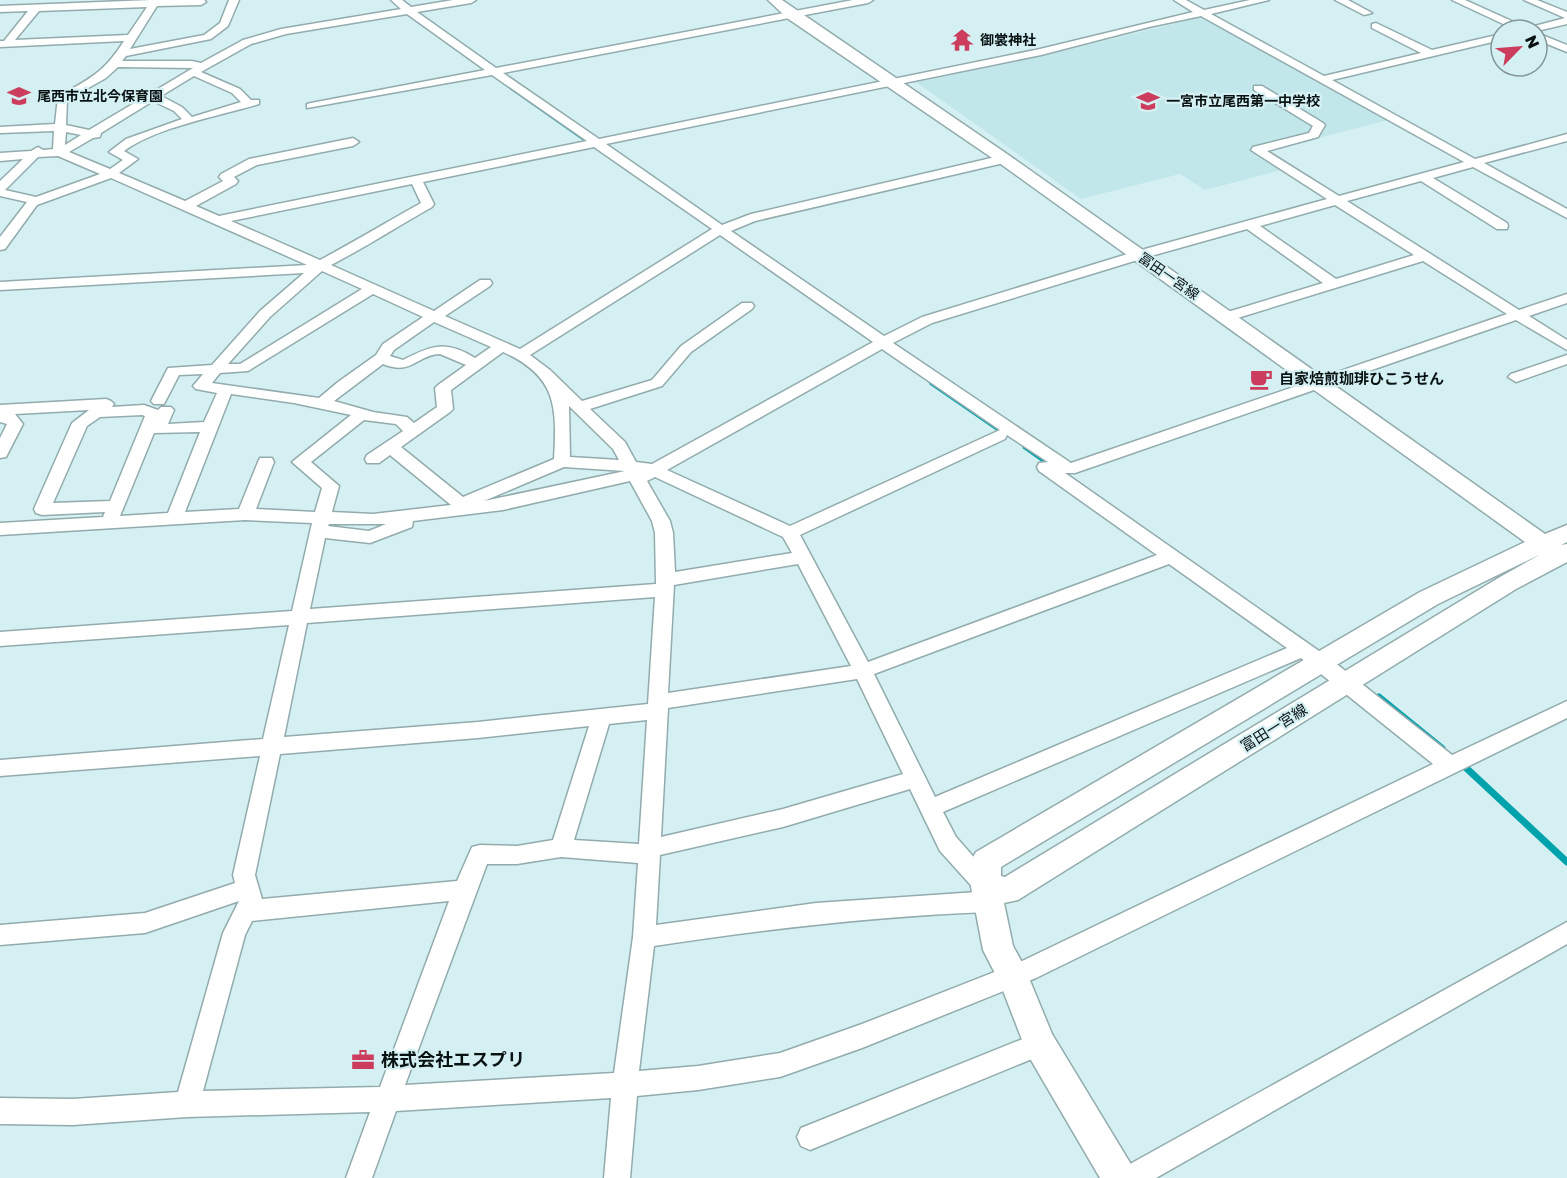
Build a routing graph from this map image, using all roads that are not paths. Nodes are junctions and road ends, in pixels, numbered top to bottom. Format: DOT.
graph roads {
  1 [pos="234,0"];
  2 [pos="385,0"];
  3 [pos="471,0"];
  4 [pos="774,0"];
  5 [pos="868,0"];
  6 [pos="1179,0"];
  7 [pos="1264,0"];
  8 [pos="1340,0"];
  9 [pos="1457,0"];
  10 [pos="1529,0"];
  11 [pos="155,2"];
  12 [pos="201,2"];
  13 [pos="36,8"];
  14 [pos="0,9"];
  15 [pos="403,9"];
  16 [pos="1202,13"];
  17 [pos="1367,13"];
  18 [pos="792,15"];
  19 [pos="1567,16"];
  20 [pos="1497,18"];
  21 [pos="1567,21"];
  22 [pos="1549,25"];
  23 [pos="1376,26"];
  24 [pos="207,37"];
  25 [pos="131,38"];
  26 [pos="1489,40"];
  27 [pos="1549,41"];
  28 [pos="4,44"];
  29 [pos="1567,49"];
  30 [pos="123,53"];
  31 [pos="1431,54"];
  32 [pos="115,64"];
  33 [pos="195,68"];
  34 [pos="488,72"];
  35 [pos="1323,80"];
  36 [pos="892,82"];
  37 [pos="1258,88"];
  38 [pos="154,97"];
  39 [pos="311,106"];
  40 [pos="190,121"];
  41 [pos="59,127"];
  42 [pos="0,130"];
  43 [pos="92,134"];
  44 [pos="1567,136"];
  45 [pos="130,141"];
  46 [pos="353,142"];
  47 [pos="591,143"];
  48 [pos="59,152"];
  49 [pos="35,154"];
  50 [pos="0,157"];
  51 [pos="1004,159"];
  52 [pos="1474,162"];
  53 [pos="112,173"];
  54 [pos="1423,177"];
  55 [pos="415,180"];
  56 [pos="0,190"];
  57 [pos="38,201"];
  58 [pos="1339,201"];
  59 [pos="186,206"];
  60 [pos="1567,214"];
  61 [pos="219,220"];
  62 [pos="1250,225"];
  63 [pos="1502,226"];
  64 [pos="717,231"];
  65 [pos="0,246"];
  66 [pos="1139,255"];
  67 [pos="1425,256"];
  68 [pos="319,266"];
  69 [pos="485,283"];
  70 [pos="1334,284"];
  71 [pos="0,286"];
  72 [pos="372,289"];
  73 [pos="1567,298"];
  74 [pos="747,306"];
  75 [pos="1519,315"];
  76 [pos="434,316"];
  77 [pos="1226,317"];
  78 [pos="878,344"];
  79 [pos="1567,346"];
  80 [pos="501,347"];
  81 [pos="521,355"];
  82 [pos="382,358"];
  83 [pos="1567,359"];
  84 [pos="475,365"];
  85 [pos="217,368"];
  86 [pos="545,373"];
  87 [pos="1516,377"];
  88 [pos="1319,383"];
  89 [pos="226,390"];
  90 [pos="159,401"];
  91 [pos="323,403"];
  92 [pos="579,406"];
  93 [pos="0,410"];
  94 [pos="362,414"];
  95 [pos="0,417"];
  96 [pos="210,427"];
  97 [pos="412,432"];
  98 [pos="999,435"];
  99 [pos="392,448"];
  100 [pos="0,453"];
  101 [pos="373,459"];
  102 [pos="266,462"];
  103 [pos="562,462"];
  104 [pos="640,473"];
  105 [pos="467,509"];
  106 [pos="112,514"];
  107 [pos="245,514"];
  108 [pos="175,517"];
  109 [pos="319,524"];
  110 [pos="0,530"];
  111 [pos="790,533"];
  112 [pos="1561,549"];
  113 [pos="1172,556"];
  114 [pos="802,557"];
  115 [pos="666,585"];
  116 [pos="299,618"];
  117 [pos="0,639"];
  118 [pos="1313,657"];
  119 [pos="863,671"];
  120 [pos="1345,683"];
  121 [pos="658,707"];
  122 [pos="1567,709"];
  123 [pos="602,716"];
  124 [pos="270,746"];
  125 [pos="1456,763"];
  126 [pos="0,768"];
  127 [pos="914,779"];
  128 [pos="929,809"];
  129 [pos="561,848"];
  130 [pos="649,851"];
  131 [pos="248,888"];
  132 [pos="464,890"];
  133 [pos="987,894"];
  134 [pos="246,911"];
  135 [pos="1567,932"];
  136 [pos="0,935"];
  137 [pos="644,937"];
  138 [pos="1013,976"];
  139 [pos="1040,1044"];
  140 [pos="625,1085"];
  141 [pos="388,1099"];
  142 [pos="187,1104"];
  143 [pos="0,1111"];
  144 [pos="810,1137"];
  145 [pos="359,1178"];
  146 [pos="617,1178"];
  147 [pos="1120,1178"];
  148 [pos="1130,1178"];
  1 -- 24 [label="street"];
  2 -- 15 [label="street"];
  3 -- 15 [label="street"];
  4 -- 18 [label="main road, 冨田一宮線"];
  5 -- 18 [label="street"];
  6 -- 16 [label="street"];
  7 -- 16 [label="street"];
  8 -- 17 [label="street"];
  9 -- 20 [label="street"];
  10 -- 19 [label="street"];
  11 -- 12 [label="street"];
  11 -- 13 [label="street"];
  11 -- 25 [label="street"];
  13 -- 14 [label="street"];
  13 -- 28 [label="street"];
  15 -- 33 [label="street"];
  15 -- 34 [label="street"];
  16 -- 35 [label="street"];
  16 -- 36 [label="street"];
  18 -- 34 [label="street"];
  18 -- 36 [label="main road, 冨田一宮線"];
  21 -- 22 [label="street"];
  23 -- 31 [label="street"];
  24 -- 30 [label="street"];
  24 -- 33 [label="street"];
  25 -- 28 [label="street"];
  25 -- 30 [label="street"];
  26 -- 31 [label="street"];
  27 -- 29 [label="street"];
  30 -- 32 [label="street"];
  31 -- 35 [label="street"];
  32 -- 33 [label="street"];
  32 -- 41 [label="street"];
  33 -- 38 [label="street"];
  33 -- 40 [label="street"];
  34 -- 39 [label="street"];
  34 -- 47 [label="street"];
  35 -- 52 [label="street"];
  36 -- 47 [label="street"];
  36 -- 51 [label="main road, 冨田一宮線"];
  37 -- 58 [label="street"];
  38 -- 40 [label="street"];
  38 -- 43 [label="street"];
  40 -- 45 [label="street"];
  41 -- 42 [label="street"];
  41 -- 43 [label="street"];
  41 -- 48 [label="street"];
  41 -- 49 [label="street"];
  43 -- 45 [label="street"];
  43 -- 48 [label="street"];
  44 -- 52 [label="street"];
  45 -- 53 [label="street"];
  46 -- 59 [label="street"];
  47 -- 55 [label="street"];
  47 -- 64 [label="street"];
  48 -- 49 [label="street"];
  48 -- 53 [label="street"];
  49 -- 50 [label="street"];
  49 -- 56 [label="street"];
  51 -- 64 [label="street"];
  51 -- 66 [label="main road, 冨田一宮線"];
  52 -- 54 [label="street"];
  52 -- 60 [label="street"];
  53 -- 57 [label="street"];
  53 -- 59 [label="street"];
  54 -- 58 [label="street"];
  54 -- 63 [label="street"];
  55 -- 61 [label="street"];
  55 -- 68 [label="street"];
  56 -- 57 [label="street"];
  57 -- 65 [label="street"];
  58 -- 62 [label="street"];
  58 -- 67 [label="street"];
  59 -- 61 [label="street"];
  61 -- 68 [label="street"];
  62 -- 66 [label="street"];
  62 -- 70 [label="street"];
  64 -- 78 [label="street"];
  64 -- 81 [label="street"];
  66 -- 77 [label="main road, 冨田一宮線"];
  66 -- 78 [label="street"];
  67 -- 70 [label="street"];
  67 -- 75 [label="street"];
  68 -- 71 [label="street"];
  68 -- 72 [label="street"];
  68 -- 85 [label="street"];
  69 -- 76 [label="street"];
  70 -- 77 [label="street"];
  72 -- 76 [label="street"];
  72 -- 85 [label="street"];
  73 -- 75 [label="street"];
  74 -- 92 [label="street"];
  75 -- 79 [label="street"];
  75 -- 88 [label="street"];
  76 -- 80 [label="street"];
  76 -- 82 [label="street"];
  77 -- 88 [label="main road, 冨田一宮線"];
  78 -- 88 [label="street"];
  78 -- 98 [label="street"];
  78 -- 104 [label="street"];
  80 -- 81 [label="street"];
  80 -- 84 [label="street"];
  81 -- 86 [label="street"];
  82 -- 84 [label="street"];
  82 -- 91 [label="street"];
  83 -- 87 [label="street"];
  84 -- 97 [label="street"];
  85 -- 89 [label="street"];
  85 -- 90 [label="street"];
  86 -- 92 [label="street"];
  86 -- 103 [label="street"];
  88 -- 112 [label="main road, 冨田一宮線"];
  89 -- 91 [label="street"];
  89 -- 96 [label="street"];
  90 -- 93 [label="street"];
  90 -- 96 [label="street"];
  91 -- 94 [label="street"];
  92 -- 104 [label="street"];
  94 -- 97 [label="street"];
  94 -- 109 [label="street"];
  95 -- 100 [label="street"];
  96 -- 108 [label="street"];
  97 -- 99 [label="street"];
  98 -- 111 [label="street"];
  98 -- 113 [label="street"];
  99 -- 101 [label="street"];
  99 -- 105 [label="street"];
  102 -- 107 [label="street"];
  103 -- 104 [label="street"];
  103 -- 105 [label="street"];
  104 -- 105 [label="street"];
  104 -- 111 [label="street"];
  104 -- 115 [label="street"];
  105 -- 109 [label="street"];
  106 -- 106 [label="street"];
  106 -- 108 [label="street"];
  106 -- 110 [label="street"];
  107 -- 108 [label="street"];
  107 -- 109 [label="street"];
  109 -- 116 [label="street"];
  111 -- 114 [label="street"];
  112 -- 118 [label="main road, 富田一宮線"];
  112 -- 120 [label="main road, 富田一宮線"];
  113 -- 118 [label="street"];
  113 -- 119 [label="street"];
  114 -- 115 [label="street"];
  114 -- 119 [label="street"];
  115 -- 116 [label="street"];
  115 -- 121 [label="street"];
  116 -- 117 [label="street"];
  116 -- 124 [label="street"];
  118 -- 120 [label="street"];
  118 -- 128 [label="street"];
  118 -- 133 [label="main road, 富田一宮線"];
  119 -- 121 [label="street"];
  119 -- 127 [label="street"];
  120 -- 125 [label="street"];
  120 -- 133 [label="main road, 富田一宮線"];
  121 -- 123 [label="street"];
  121 -- 130 [label="street"];
  122 -- 125 [label="street"];
  123 -- 124 [label="street"];
  123 -- 129 [label="street"];
  124 -- 126 [label="street"];
  124 -- 131 [label="street"];
  125 -- 138 [label="street"];
  127 -- 128 [label="street"];
  127 -- 130 [label="street"];
  128 -- 133 [label="street"];
  129 -- 130 [label="street"];
  129 -- 132 [label="street"];
  130 -- 137 [label="street"];
  131 -- 134 [label="street"];
  131 -- 136 [label="street"];
  132 -- 134 [label="street"];
  132 -- 141 [label="street"];
  133 -- 137 [label="street"];
  133 -- 138 [label="main road, 富田一宮線"];
  134 -- 142 [label="street"];
  135 -- 148 [label="street"];
  137 -- 140 [label="street"];
  138 -- 139 [label="main road, 富田一宮線"];
  138 -- 140 [label="street"];
  139 -- 144 [label="street"];
  139 -- 147 [label="main road, 富田一宮線"];
  140 -- 141 [label="street"];
  140 -- 146 [label="street"];
  141 -- 142 [label="street"];
  141 -- 145 [label="street"];
  142 -- 143 [label="street"];
}
